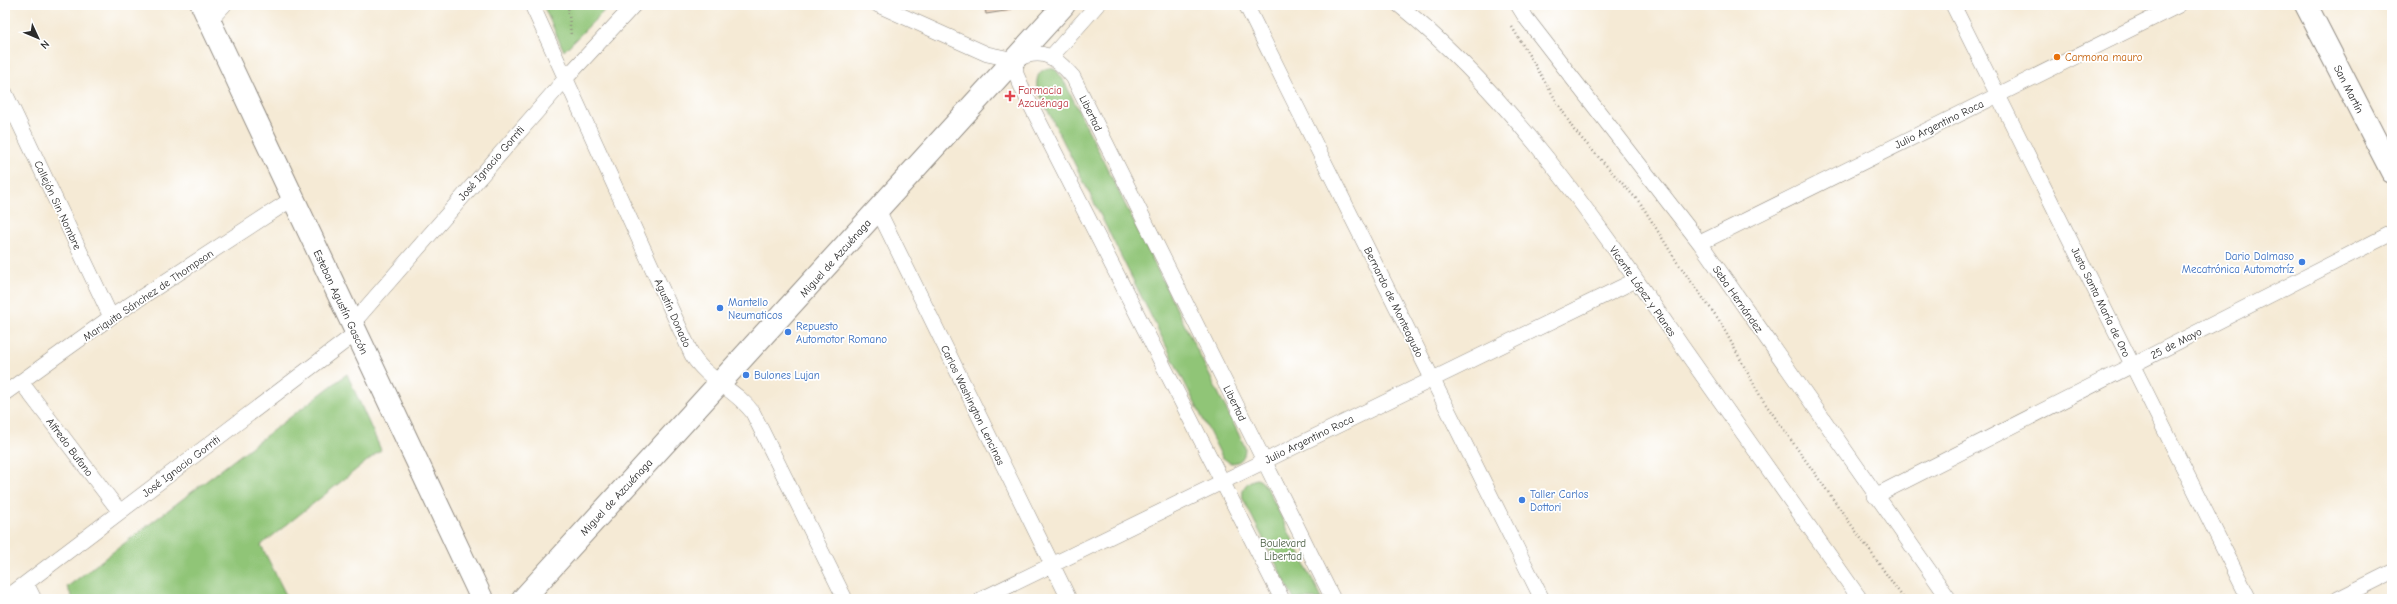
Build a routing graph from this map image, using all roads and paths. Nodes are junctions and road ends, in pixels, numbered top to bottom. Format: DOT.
graph roads {
  1 [pos="224,5"];
  2 [pos="532,5"];
  3 [pos="568,5"];
  4 [pos="634,5"];
  5 [pos="878,5"];
  6 [pos="1064,5"];
  7 [pos="1097,5"];
  8 [pos="1246,5"];
  9 [pos="1399,5"];
  10 [pos="1953,5"];
  11 [pos="2179,5"];
  12 [pos="2306,5"];
  13 [pos="1524,9"];
  14 [pos="205,13"];
  15 [pos="1511,25"];
  16 [pos="571,35"];
  17 [pos="1051,56"];
  18 [pos="1014,60"];
  19 [pos="567,76"];
  20 [pos="5,93"];
  21 [pos="1999,95"];
  22 [pos="2392,172"];
  23 [pos="292,200"];
  24 [pos="878,210"];
  25 [pos="2392,234"];
  26 [pos="1700,243"];
  27 [pos="1636,280"];
  28 [pos="111,317"];
  29 [pos="354,329"];
  30 [pos="2132,365"];
  31 [pos="1433,379"];
  32 [pos="21,382"];
  33 [pos="720,384"];
  34 [pos="5,393"];
  35 [pos="1264,461"];
  36 [pos="1223,482"];
  37 [pos="1875,496"];
  38 [pos="120,512"];
  39 [pos="1052,565"];
  40 [pos="2392,572"];
  41 [pos="26,583"];
  42 [pos="5,599"];
  43 [pos="34,599"];
  44 [pos="482,599"];
  45 [pos="523,599"];
  46 [pos="845,599"];
  47 [pos="982,599"];
  48 [pos="1069,599"];
  49 [pos="1282,599"];
  50 [pos="1333,599"];
  51 [pos="1542,599"];
  52 [pos="1860,599"];
  53 [pos="1904,599"];
  54 [pos="1949,599"];
  55 [pos="2249,599"];
  56 [pos="2338,599"];
  1 -- 14 [label="street"];
  2 -- 19 [label="street, Agustín Donado"];
  3 -- 16 [label="path"];
  4 -- 19 [label="street, José Ignacio Gorriti"];
  5 -- 18 [label="street"];
  6 -- 18 [label="main road, Miguel de Azcuénaga"];
  7 -- 17 [label="street"];
  8 -- 31 [label="street, Bernardo de Monteagudo"];
  9 -- 27 [label="street, Vicente López y Planes"];
  10 -- 21 [label="street, Justo Santa María de Oro"];
  11 -- 21 [label="street, Julio Argentino Roca"];
  12 -- 22 [label="main road, San Martín"];
  13 -- 26 [label="street, Seba Hernández"];
  14 -- 23 [label="main road, Esteban Agustín Gascón"];
  15 -- 53 [label="path"];
  17 -- 18 [label="street"];
  17 -- 35 [label="street, Libertad"];
  18 -- 24 [label="main road, Miguel de Azcuénaga"];
  18 -- 36 [label="street"];
  19 -- 29 [label="street, José Ignacio Gorriti"];
  19 -- 33 [label="street, Agustín Donado"];
  20 -- 28 [label="street, Callejón Sin Nombre"];
  21 -- 26 [label="street, Julio Argentino Roca"];
  21 -- 30 [label="street, Justo Santa María de Oro"];
  23 -- 28 [label="street, Mariquita Sánchez de Thompson"];
  23 -- 29 [label="main road, Esteban Agustín Gascón"];
  24 -- 33 [label="main road, Miguel de Azcuénaga"];
  24 -- 39 [label="street, Carlos Washington Lencinas"];
  25 -- 30 [label="street, 25 de Mayo"];
  26 -- 37 [label="street, Seba Hernández"];
  27 -- 31 [label="street, Julio Argentino Roca"];
  27 -- 52 [label="street, Vicente López y Planes"];
  28 -- 32 [label="street, Mariquita Sánchez de Thompson"];
  29 -- 38 [label="street, José Ignacio Gorriti"];
  29 -- 44 [label="main road, Esteban Agustín Gascón"];
  30 -- 37 [label="street, 25 de Mayo"];
  30 -- 55 [label="street, Justo Santa María de Oro"];
  31 -- 35 [label="street, Julio Argentino Roca"];
  31 -- 51 [label="street, Bernardo de Monteagudo"];
  32 -- 34 [label="street, Mariquita Sánchez de Thompson"];
  32 -- 38 [label="street, Alfredo Bufano"];
  33 -- 45 [label="main road, Miguel de Azcuénaga"];
  33 -- 46 [label="street, Agustín Donado"];
  35 -- 36 [label="street, Julio Argentino Roca"];
  35 -- 50 [label="street, Libertad"];
  36 -- 39 [label="street, Julio Argentino Roca"];
  36 -- 49 [label="street"];
  37 -- 54 [label="street, Seba Hernández"];
  38 -- 41 [label="street, José Ignacio Gorriti"];
  39 -- 47 [label="street, Julio Argentino Roca"];
  39 -- 48 [label="street, Carlos Washington Lencinas"];
  40 -- 56 [label="street"];
  41 -- 42 [label="street, José Ignacio Gorriti"];
  41 -- 43 [label="street"];
}
